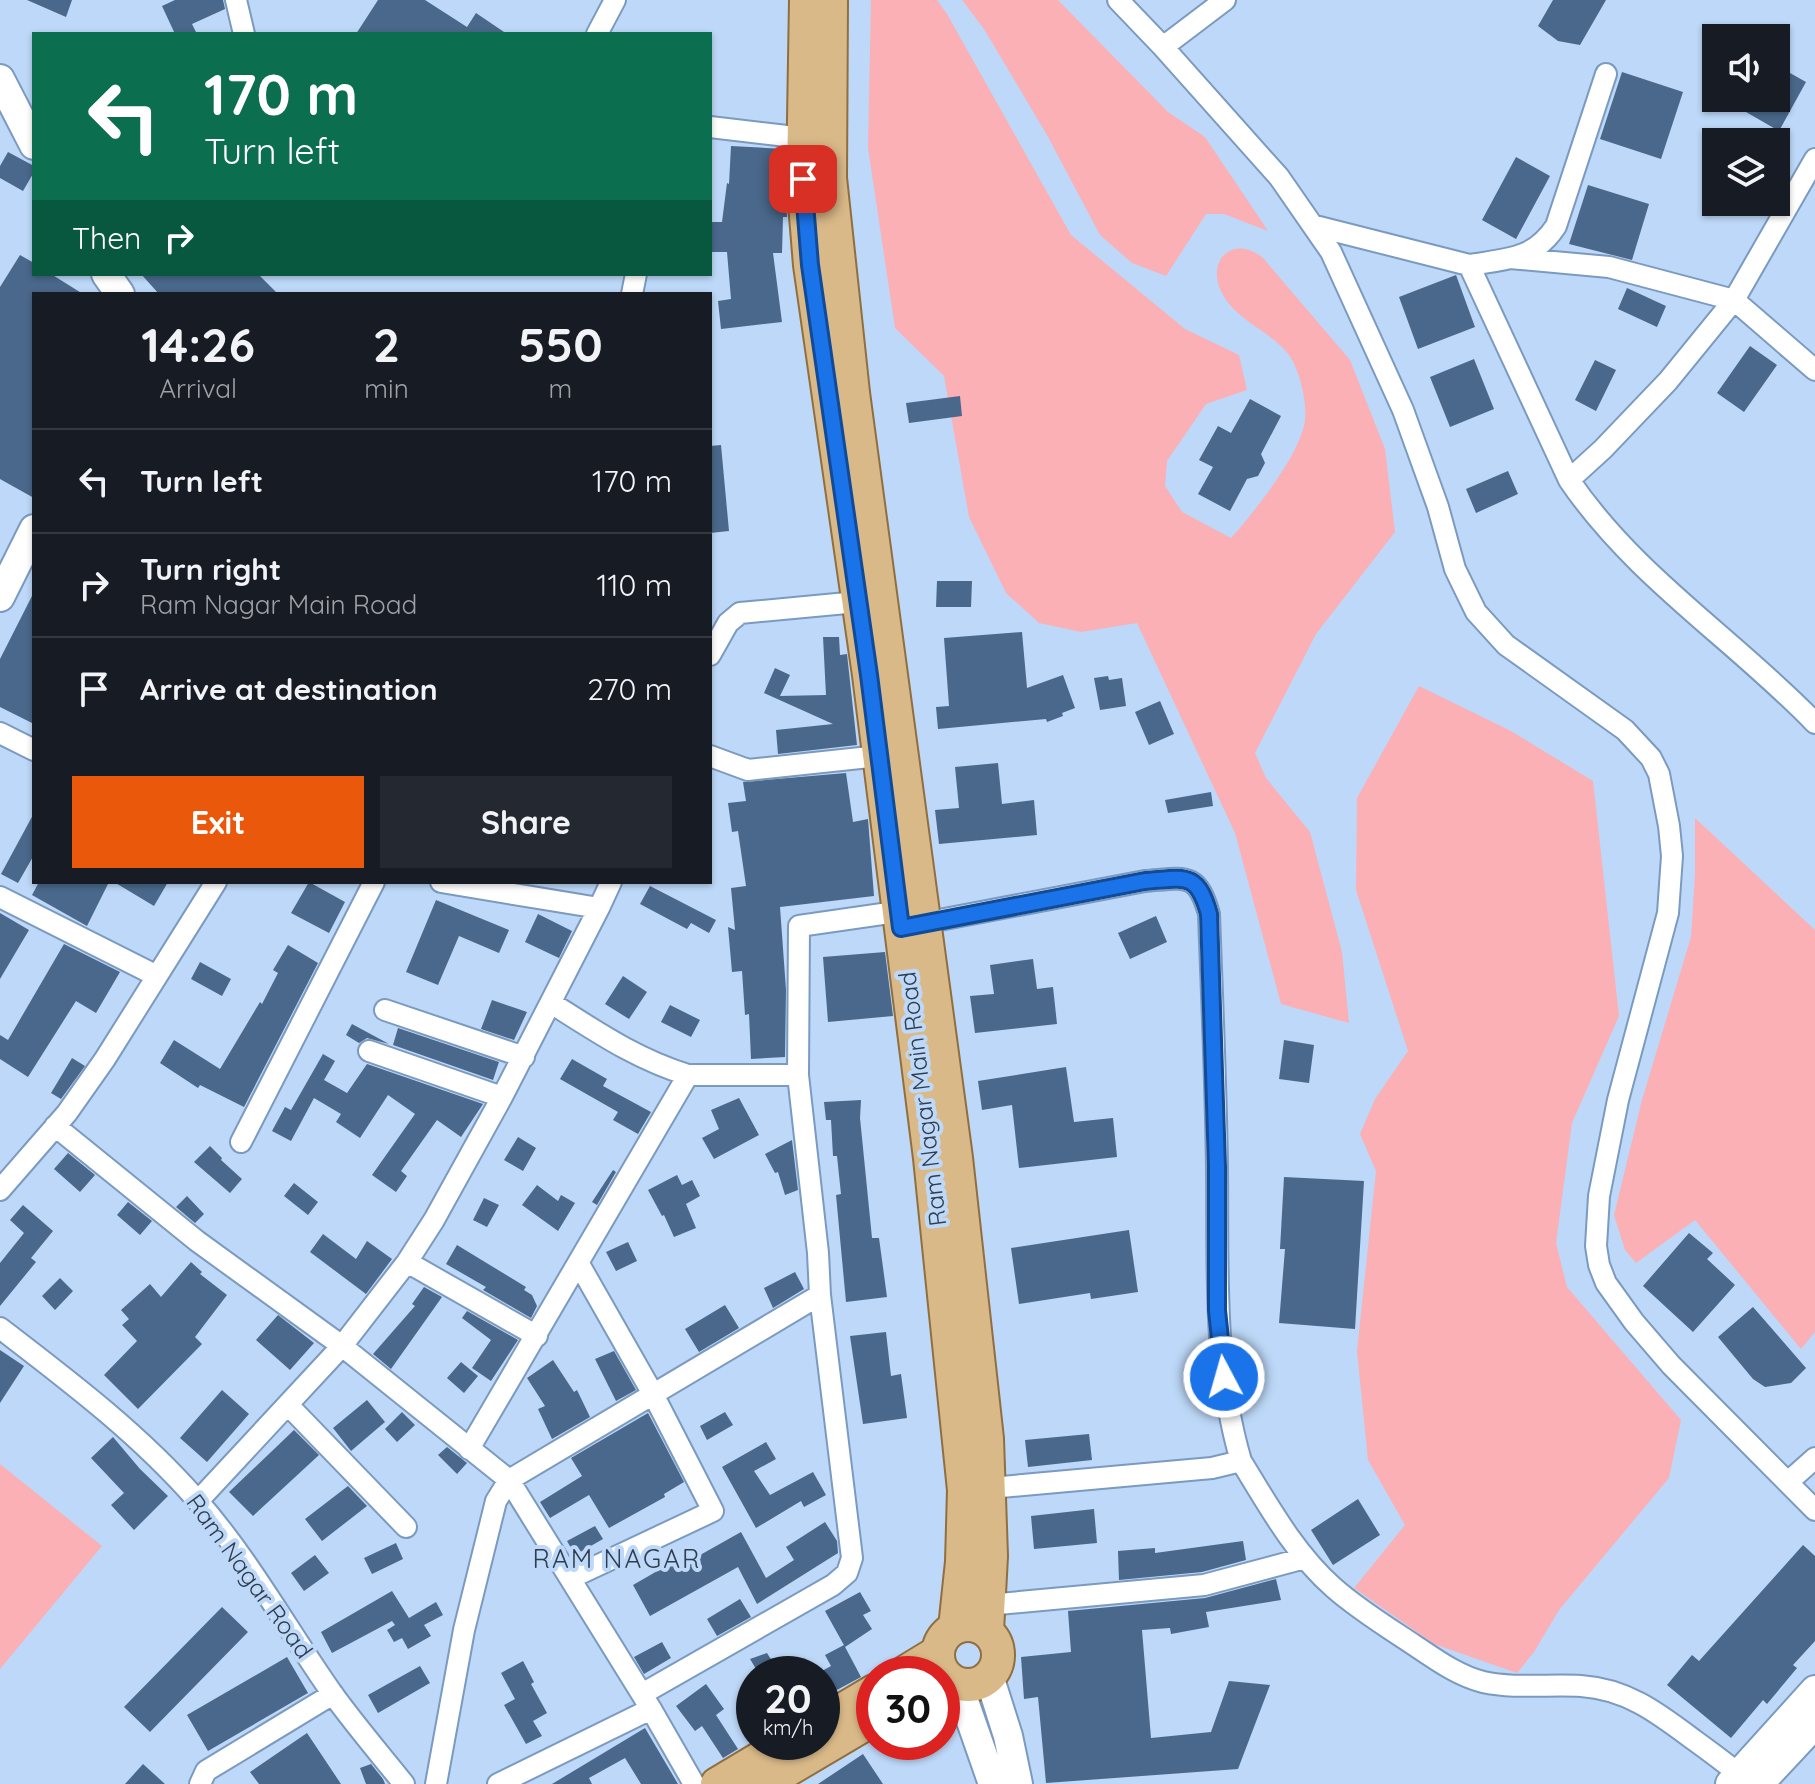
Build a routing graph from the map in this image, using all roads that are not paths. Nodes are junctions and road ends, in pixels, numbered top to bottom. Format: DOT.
graph roads {
  1 [pos="236,0"];
  2 [pos="615,0"];
  3 [pos="806,0"];
  4 [pos="831,0"];
  5 [pos="1118,0"];
  6 [pos="1225,0"];
  7 [pos="244,32"];
  8 [pos="598,32"];
  9 [pos="1163,47"];
  10 [pos="1606,74"];
  11 [pos="0,79"];
  12 [pos="712,127"];
  13 [pos="804,138"];
  14 [pos="32,141"];
  15 [pos="1814,163"];
  16 [pos="1315,226"];
  17 [pos="1510,258"];
  18 [pos="1469,265"];
  19 [pos="1734,300"];
  20 [pos="1815,370"];
  21 [pos="1569,480"];
  22 [pos="32,533"];
  23 [pos="0,597"];
  24 [pos="870,600"];
  25 [pos="712,651"];
  26 [pos="1811,711"];
  27 [pos="0,733"];
  28 [pos="32,749"];
  29 [pos="879,756"];
  30 [pos="712,757"];
  31 [pos="215,884"];
  32 [pos="373,884"];
  33 [pos="453,884"];
  34 [pos="610,884"];
  35 [pos="0,897"];
  36 [pos="599,908"];
  37 [pos="911,918"];
  38 [pos="157,976"];
  39 [pos="551,1003"];
  40 [pos="385,1010"];
  41 [pos="369,1051"];
  42 [pos="524,1057"];
  43 [pos="688,1075"];
  44 [pos="798,1075"];
  45 [pos="502,1097"];
  46 [pos="55,1126"];
  47 [pos="241,1142"];
  48 [pos="0,1190"];
  49 [pos="407,1262"];
  50 [pos="579,1264"];
  51 [pos="820,1295"];
  52 [pos="0,1328"];
  53 [pos="537,1336"];
  54 [pos="342,1346"];
  55 [pos="653,1394"];
  56 [pos="288,1405"];
  57 [pos="469,1449"];
  58 [pos="1815,1458"];
  59 [pos="1241,1461"];
  60 [pos="509,1480"];
  61 [pos="1788,1482"];
  62 [pos="990,1488"];
  63 [pos="198,1501"];
  64 [pos="1815,1510"];
  65 [pos="406,1527"];
  66 [pos="1305,1558"];
  67 [pos="571,1578"];
  68 [pos="987,1618"];
  69 [pos="949,1656"];
  70 [pos="954,1656"];
  71 [pos="960,1676"];
  72 [pos="989,1676"];
  73 [pos="1815,1690"];
  74 [pos="333,1694"];
  75 [pos="960,1696"];
  76 [pos="646,1702"];
  77 [pos="1815,1724"];
  78 [pos="856,1730"];
  79 [pos="757,1760"];
  80 [pos="1745,1782"];
  81 [pos="200,1784"];
  82 [pos="404,1784"];
  83 [pos="436,1784"];
  84 [pos="498,1784"];
  85 [pos="694,1784"];
  86 [pos="717,1784"];
  87 [pos="764,1784"];
  88 [pos="993,1784"];
  89 [pos="1018,1784"];
  1 -- 7 [label="street"];
  2 -- 8 [label="street"];
  3 -- 13 [label="main road, Ram Nagar Main Road"];
  4 -- 24 [label="main road"];
  5 -- 9 [label="street"];
  6 -- 9 [label="street"];
  9 -- 16 [label="street"];
  10 -- 17 [label="street"];
  11 -- 14 [label="street"];
  12 -- 13 [label="street"];
  13 -- 24 [label="main road, Ram Nagar Main Road"];
  15 -- 19 [label="street"];
  16 -- 18 [label="street"];
  16 -- 61 [label="street"];
  17 -- 18 [label="street"];
  17 -- 19 [label="street"];
  18 -- 21 [label="street"];
  19 -- 20 [label="street"];
  19 -- 21 [label="street"];
  21 -- 26 [label="street"];
  22 -- 23 [label="street"];
  24 -- 25 [label="street"];
  24 -- 29 [label="main road, Ram Nagar Main Road"];
  24 -- 37 [label="main road"];
  27 -- 28 [label="street"];
  29 -- 30 [label="street"];
  29 -- 37 [label="main road, Ram Nagar Main Road"];
  31 -- 38 [label="street"];
  32 -- 47 [label="street"];
  33 -- 36 [label="street"];
  34 -- 36 [label="street"];
  35 -- 38 [label="street"];
  36 -- 39 [label="street"];
  37 -- 44 [label="street"];
  37 -- 59 [label="street"];
  37 -- 62 [label="main road"];
  37 -- 69 [label="main road, Ram Nagar Main Road"];
  38 -- 46 [label="street"];
  39 -- 42 [label="street"];
  39 -- 43 [label="street"];
  40 -- 42 [label="street"];
  41 -- 45 [label="street"];
  42 -- 45 [label="street"];
  43 -- 44 [label="street"];
  43 -- 50 [label="street"];
  44 -- 51 [label="street"];
  45 -- 49 [label="street"];
  46 -- 48 [label="street"];
  46 -- 54 [label="street"];
  49 -- 53 [label="street"];
  49 -- 54 [label="street"];
  50 -- 53 [label="street"];
  50 -- 55 [label="street"];
  51 -- 55 [label="street"];
  51 -- 76 [label="street"];
  52 -- 63 [label="street, Ram Nagar Road"];
  53 -- 57 [label="street"];
  54 -- 56 [label="street"];
  54 -- 57 [label="street"];
  55 -- 60 [label="street"];
  55 -- 67 [label="street"];
  56 -- 63 [label="street"];
  56 -- 65 [label="street"];
  57 -- 60 [label="street"];
  58 -- 61 [label="street"];
  59 -- 62 [label="street"];
  59 -- 66 [label="street"];
  60 -- 67 [label="street"];
  60 -- 83 [label="street"];
  61 -- 64 [label="street"];
  62 -- 68 [label="main road"];
  63 -- 74 [label="street, Ram Nagar Road"];
  66 -- 68 [label="street"];
  66 -- 80 [label="street"];
  67 -- 76 [label="street"];
  68 -- 70 [label="main road"];
  68 -- 72 [label="main road"];
  71 -- 72 [label="main road"];
  72 -- 89 [label="street"];
  73 -- 80 [label="street"];
  74 -- 81 [label="street"];
  74 -- 82 [label="street, Ram Nagar Road"];
  75 -- 88 [label="street"];
  76 -- 84 [label="street"];
  76 -- 85 [label="street"];
  77 -- 80 [label="street"];
  78 -- 87 [label="main road"];
  79 -- 86 [label="main road"];
}
